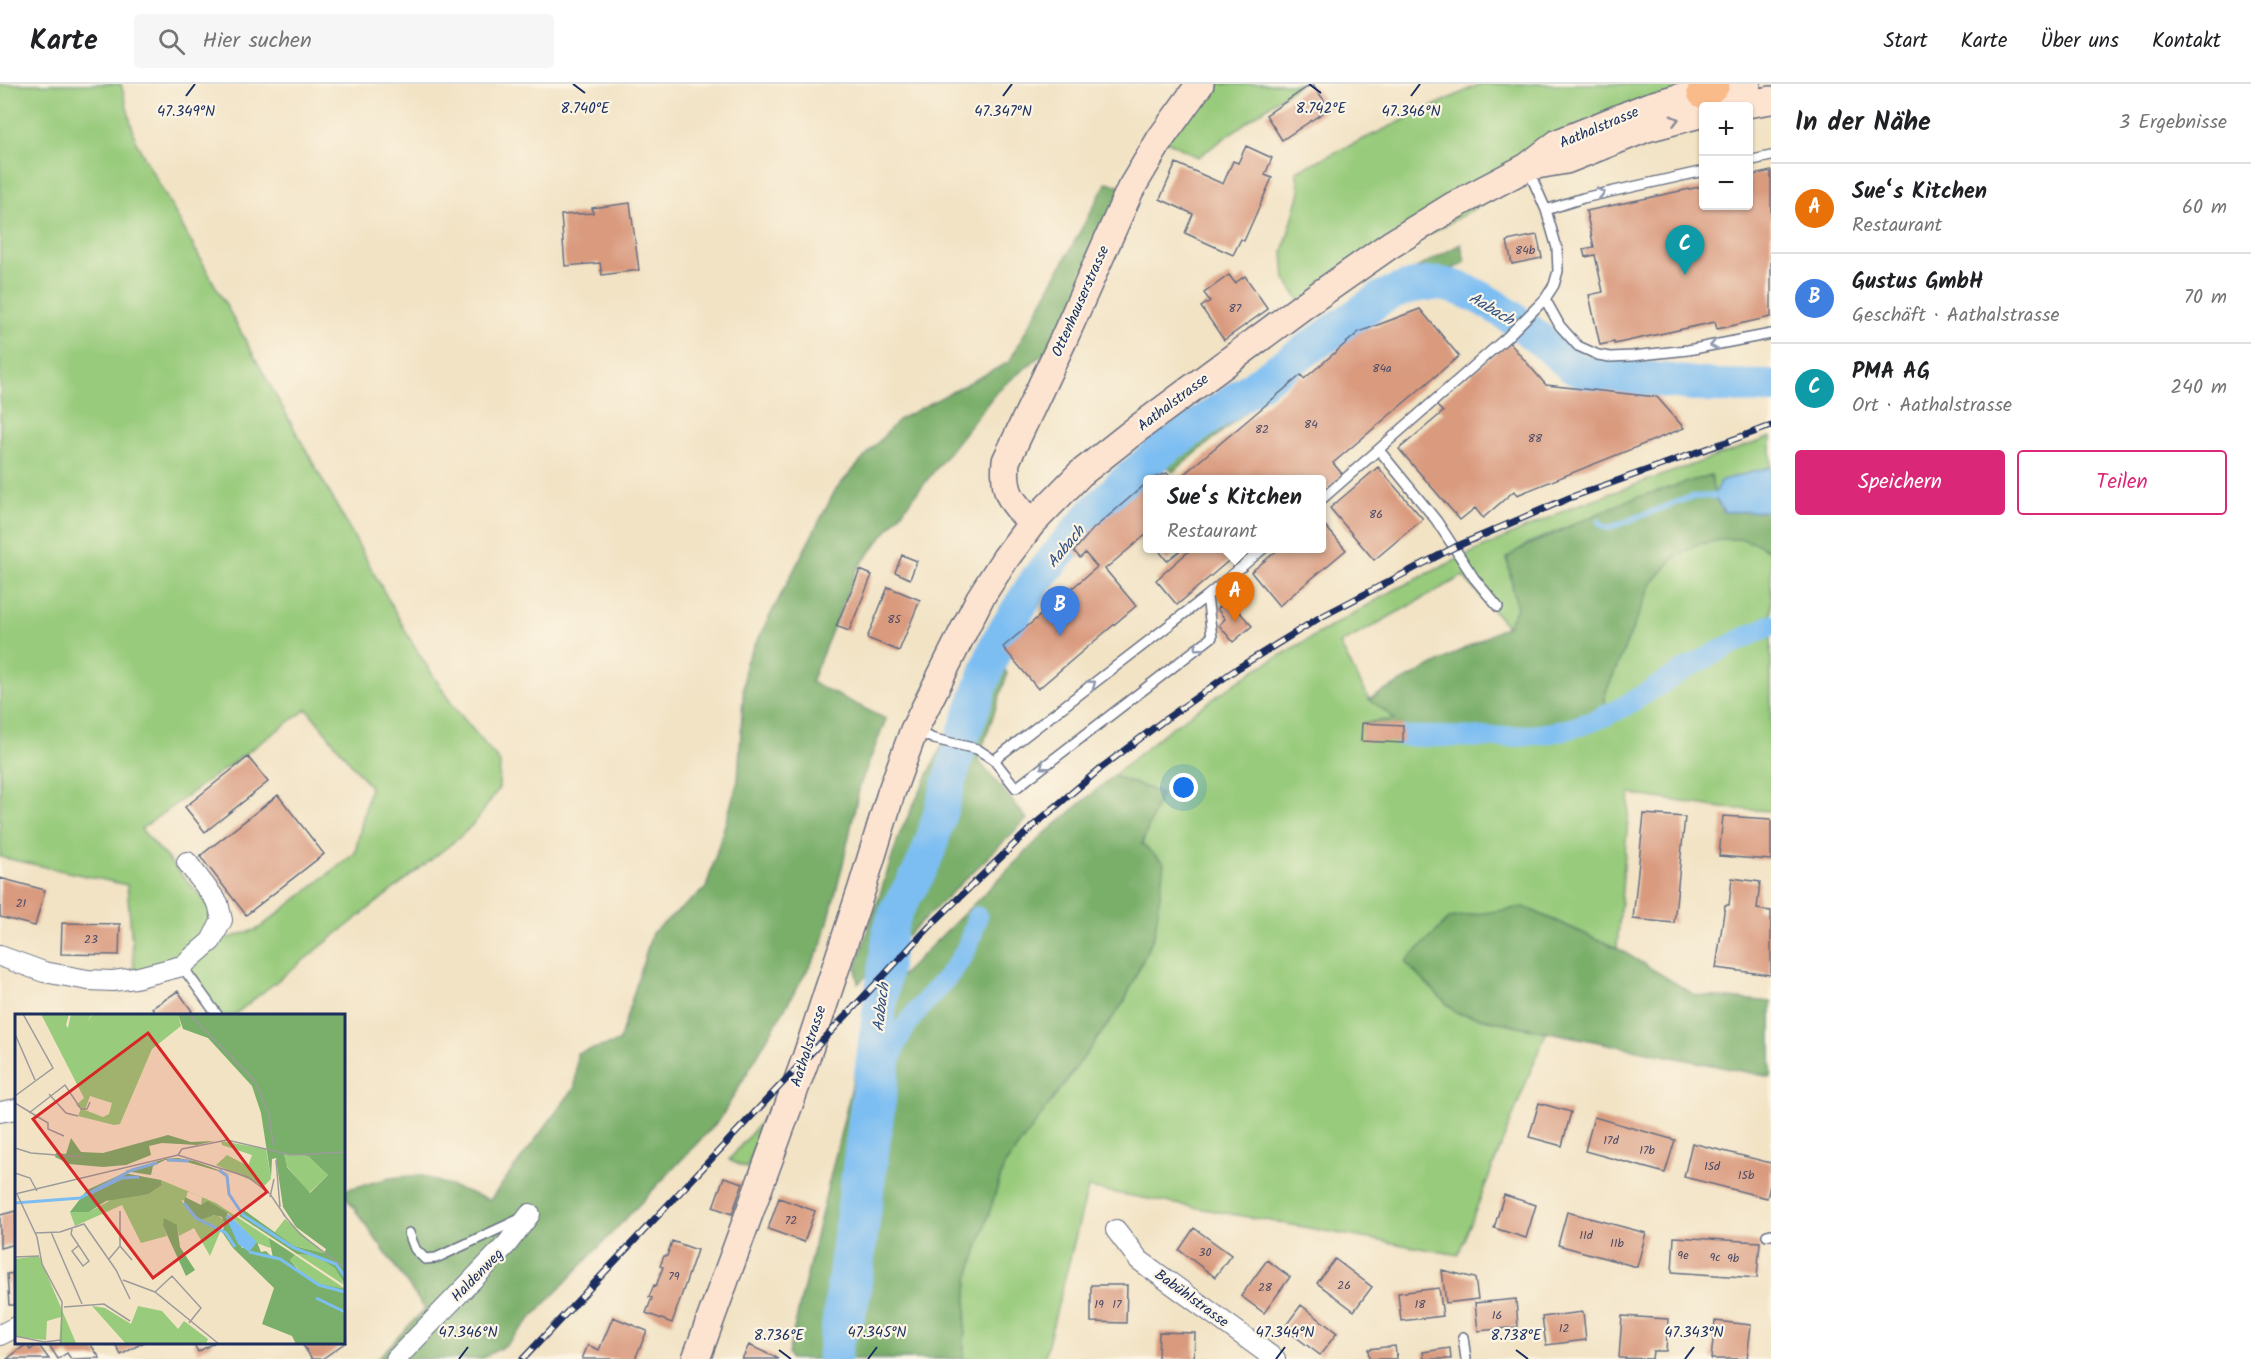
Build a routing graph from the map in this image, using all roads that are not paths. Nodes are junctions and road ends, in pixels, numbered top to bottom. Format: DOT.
graph roads {
  1 [pos="1200,84"];
  2 [pos="1748,84"];
  3 [pos="1707,96"];
  4 [pos="1771,100"];
  5 [pos="1753,103"];
  6 [pos="1771,156"];
  7 [pos="1753,160"];
  8 [pos="1527,167"];
  9 [pos="1699,172"];
  10 [pos="1546,210"];
  11 [pos="1545,299"];
  12 [pos="1771,334"];
  13 [pos="1379,450"];
  14 [pos="1326,496"];
  15 [pos="1032,523"];
  16 [pos="1259,553"];
  17 [pos="1208,596"];
  18 [pos="1498,607"];
  19 [pos="914,730"];
  20 [pos="994,760"];
  21 [pos="187,862"];
  22 [pos="0,956"];
  23 [pos="182,966"];
  24 [pos="217,1014"];
  25 [pos="15,1109"];
  26 [pos="0,1112"];
  27 [pos="530,1214"];
  28 [pos="1116,1230"];
  29 [pos="409,1233"];
  30 [pos="15,1328"];
  31 [pos="0,1335"];
  32 [pos="1463,1337"];
  33 [pos="396,1359"];
  34 [pos="696,1359"];
  35 [pos="1275,1359"];
  36 [pos="1466,1359"];
  1 -- 15 [label="main road, Ottenhauserstrasse"];
  2 -- 3 [label="main road, Aathalstrasse"];
  3 -- 8 [label="main road, Aathalstrasse"];
  4 -- 5 [label="main road"];
  6 -- 7 [label="lane"];
  8 -- 10 [label="lane"];
  8 -- 15 [label="main road, Aathalstrasse"];
  10 -- 9 [label="lane, one-way"];
  10 -- 11 [label="lane"];
  12 -- 11 [label="lane, one-way"];
  11 -- 13 [label="lane"];
  13 -- 14 [label="lane"];
  13 -- 18 [label="lane"];
  15 -- 19 [label="main road, Aathalstrasse"];
  16 -- 17 [label="lane"];
  20 -- 17 [label="lane, one-way"];
  17 -- 20 [label="lane, one-way"];
  19 -- 20 [label="lane"];
  19 -- 34 [label="main road, Aathalstrasse"];
  21 -- 23 [label="street"];
  22 -- 23 [label="street"];
  23 -- 24 [label="lane"];
  25 -- 26 [label="street"];
  27 -- 29 [label="lane"];
  27 -- 33 [label="street, Haldenweg"];
  28 -- 35 [label="street, Babühlstrasse"];
  30 -- 31 [label="street"];
  32 -- 36 [label="lane"];
}
